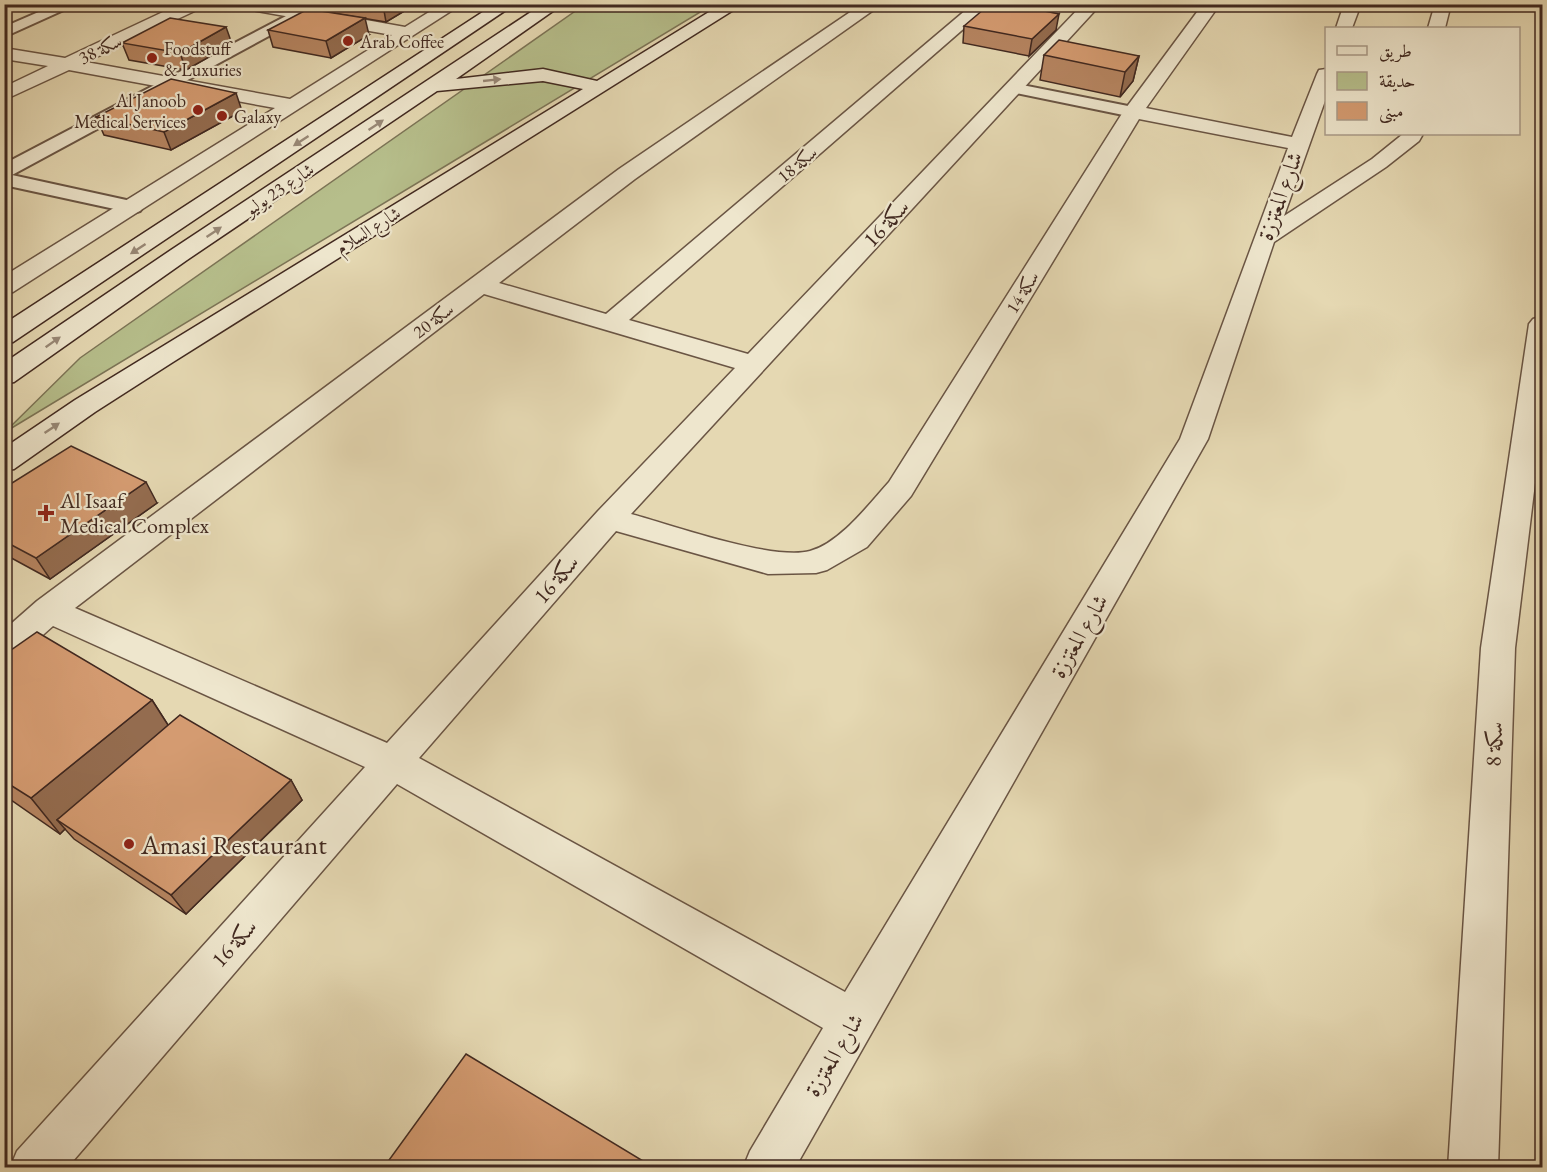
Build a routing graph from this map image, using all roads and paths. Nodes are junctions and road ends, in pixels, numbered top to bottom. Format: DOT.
graph roads {
  1 [pos="70,4"];
  2 [pos="195,4"];
  3 [pos="246,4"];
  4 [pos="321,4"];
  5 [pos="454,4"];
  6 [pos="507,4"];
  7 [pos="555,4"];
  8 [pos="735,4"];
  9 [pos="874,4"];
  10 [pos="984,4"];
  11 [pos="1093,4"];
  12 [pos="1212,4"];
  13 [pos="1353,4"];
  14 [pos="1443,4"];
  15 [pos="302,14"];
  16 [pos="1344,27"];
  17 [pos="1437,27"];
  18 [pos="4,33"];
  19 [pos="408,33"];
  20 [pos="492,47"];
  21 [pos="515,52"];
  22 [pos="4,53"];
  23 [pos="539,57"];
  24 [pos="66,64"];
  25 [pos="620,74"];
  26 [pos="1325,77"];
  27 [pos="172,84"];
  28 [pos="434,86"];
  29 [pos="599,87"];
  30 [pos="1012,88"];
  31 [pos="4,94"];
  32 [pos="291,105"];
  33 [pos="1133,112"];
  34 [pos="1412,135"];
  35 [pos="1299,144"];
  36 [pos="4,172"];
  37 [pos="4,179"];
  38 [pos="133,207"];
  39 [pos="1264,239"];
  40 [pos="479,285"];
  41 [pos="4,287"];
  42 [pos="610,323"];
  43 [pos="1542,324"];
  44 [pos="4,336"];
  45 [pos="755,365"];
  46 [pos="4,376"];
  47 [pos="4,462"];
  48 [pos="609,518"];
  49 [pos="50,610"];
  50 [pos="4,650"];
  51 [pos="394,763"];
  52 [pos="854,1021"];
  53 [pos="34,1167"];
  54 [pos="767,1167"];
  55 [pos="1473,1167"];
  1 -- 18 [label="lane"];
  2 -- 24 [label="street, سكة 38"];
  3 -- 15 [label="street"];
  4 -- 15 [label="lane"];
  5 -- 19 [label="street"];
  6 -- 44 [label="street, شارع 23 يوليو, one-way"];
  7 -- 20 [label="street, شارع 23 يوليو"];
  8 -- 25 [label="street, شارع السلام"];
  9 -- 40 [label="street, سكة 20"];
  10 -- 42 [label="street, سكة 18"];
  11 -- 30 [label="street, سكة 16"];
  12 -- 33 [label="street, سكة 14"];
  13 -- 16 [label="street"];
  14 -- 17 [label="street"];
  15 -- 19 [label="street"];
  15 -- 27 [label="lane"];
  19 -- 32 [label="street"];
  20 -- 21 [label="street"];
  20 -- 28 [label="street, شارع 23 يوليو"];
  22 -- 24 [label="street"];
  23 -- 25 [label="street"];
  24 -- 27 [label="street"];
  24 -- 31 [label="street, سكة 38"];
  25 -- 29 [label="street, شارع السلام"];
  26 -- 35 [label="street, شارع المعتززة"];
  27 -- 32 [label="street"];
  27 -- 36 [label="lane"];
  28 -- 29 [label="street, one-way"];
  46 -- 28 [label="street, شارع 23 يوليو, one-way"];
  47 -- 29 [label="street, شارع السلام, one-way"];
  30 -- 33 [label="lane"];
  30 -- 45 [label="street, سكة 16"];
  32 -- 38 [label="street"];
  33 -- 35 [label="street"];
  33 -- 48 [label="street, سكة 14"];
  34 -- 39 [label="street"];
  35 -- 39 [label="street, شارع المعتززة"];
  37 -- 38 [label="lane"];
  38 -- 41 [label="street"];
  39 -- 52 [label="street, شارع المعتززة"];
  40 -- 42 [label="street"];
  40 -- 49 [label="street, سكة 20"];
  42 -- 45 [label="street"];
  43 -- 55 [label="street, سكة 8"];
  45 -- 48 [label="street, سكة 16"];
  48 -- 51 [label="street, سكة 16"];
  49 -- 50 [label="street, سكة 20"];
  49 -- 51 [label="street"];
  51 -- 52 [label="street"];
  51 -- 53 [label="street, سكة 16"];
  52 -- 54 [label="street, شارع المعتززة"];
}
